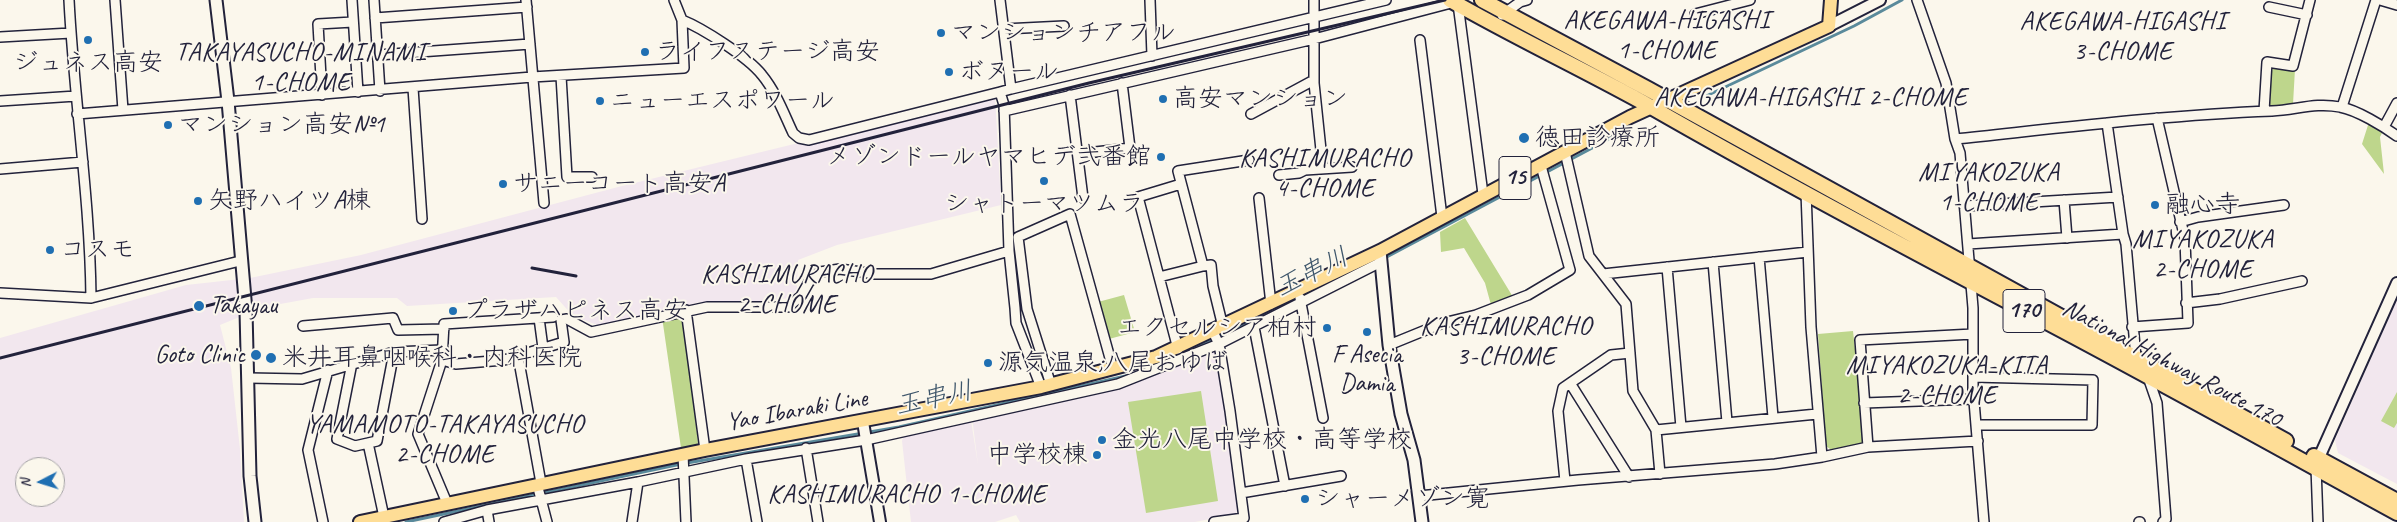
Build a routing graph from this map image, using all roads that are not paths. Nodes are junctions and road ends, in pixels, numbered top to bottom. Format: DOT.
graph roads {
  1 [pos="69,0"];
  2 [pos="116,0"];
  3 [pos="216,0"];
  4 [pos="352,0"];
  5 [pos="374,0"];
  6 [pos="674,0"];
  7 [pos="1000,0"];
  8 [pos="1150,0"];
  9 [pos="1314,0"];
  10 [pos="1386,0"];
  11 [pos="1482,0"];
  12 [pos="1526,0"];
  13 [pos="1750,0"];
  14 [pos="1831,0"];
  15 [pos="1880,0"];
  16 [pos="1917,0"];
  17 [pos="2310,0"];
  18 [pos="2378,0"];
  19 [pos="1454,2"];
  20 [pos="527,3"];
  21 [pos="2397,5"];
  22 [pos="2269,7"];
  23 [pos="1695,14"];
  24 [pos="2307,15"];
  25 [pos="1314,17"];
  26 [pos="375,18"];
  27 [pos="1500,18"];
  28 [pos="682,20"];
  29 [pos="353,22"];
  30 [pos="1064,26"];
  31 [pos="1829,26"];
  32 [pos="1004,29"];
  33 [pos="71,33"];
  34 [pos="0,37"];
  35 [pos="1314,39"];
  36 [pos="1420,40"];
  37 [pos="530,44"];
  38 [pos="378,55"];
  39 [pos="1152,56"];
  40 [pos="561,76"];
  41 [pos="532,77"];
  42 [pos="1314,80"];
  43 [pos="1122,83"];
  44 [pos="412,88"];
  45 [pos="1011,89"];
  46 [pos="380,90"];
  47 [pos="358,92"];
  48 [pos="1000,92"];
  49 [pos="322,95"];
  50 [pos="1070,95"];
  51 [pos="76,96"];
  52 [pos="1668,100"];
  53 [pos="0,101"];
  54 [pos="228,101"];
  55 [pos="2397,103"];
  56 [pos="1651,107"];
  57 [pos="2342,107"];
  58 [pos="123,110"];
  59 [pos="2264,111"];
  60 [pos="1004,112"];
  61 [pos="77,114"];
  62 [pos="1250,114"];
  63 [pos="2157,118"];
  64 [pos="2107,123"];
  65 [pos="2384,127"];
  66 [pos="2397,136"];
  67 [pos="1955,139"];
  68 [pos="1565,152"];
  69 [pos="1078,154"];
  70 [pos="1249,160"];
  71 [pos="82,162"];
  72 [pos="1541,166"];
  73 [pos="1352,167"];
  74 [pos="1323,168"];
  75 [pos="0,169"];
  76 [pos="1278,175"];
  77 [pos="592,177"];
  78 [pos="1181,184"];
  79 [pos="1806,192"];
  80 [pos="1483,194"];
  81 [pos="2118,197"];
  82 [pos="1083,198"];
  83 [pos="1259,198"];
  84 [pos="2064,200"];
  85 [pos="544,203"];
  86 [pos="2284,204"];
  87 [pos="1964,206"];
  88 [pos="1442,217"];
  89 [pos="422,219"];
  90 [pos="2180,222"];
  91 [pos="2123,234"];
  92 [pos="2067,238"];
  93 [pos="1968,244"];
  94 [pos="1009,251"];
  95 [pos="1808,252"];
  96 [pos="1380,257"];
  97 [pos="1759,257"];
  98 [pos="240,261"];
  99 [pos="1713,262"];
  100 [pos="1203,266"];
  101 [pos="1970,266"];
  102 [pos="1667,267"];
  103 [pos="1603,274"];
  104 [pos="1159,277"];
  105 [pos="2302,281"];
  106 [pos="1970,283"];
  107 [pos="2397,284"];
  108 [pos="0,293"];
  109 [pos="91,298"];
  110 [pos="1300,298"];
  111 [pos="2186,303"];
  112 [pos="1270,304"];
  113 [pos="686,310"];
  114 [pos="539,318"];
  115 [pos="553,318"];
  116 [pos="303,326"];
  117 [pos="1254,327"];
  118 [pos="2132,327"];
  119 [pos="444,329"];
  120 [pos="1973,334"];
  121 [pos="1218,336"];
  122 [pos="1389,345"];
  123 [pos="543,348"];
  124 [pos="1178,349"];
  125 [pos="394,352"];
  126 [pos="1630,353"];
  127 [pos="442,355"];
  128 [pos="518,356"];
  129 [pos="2136,358"];
  130 [pos="352,363"];
  131 [pos="1113,369"];
  132 [pos="328,370"];
  133 [pos="1973,377"];
  134 [pos="2148,377"];
  135 [pos="249,378"];
  136 [pos="1570,383"];
  137 [pos="1046,386"];
  138 [pos="1974,399"];
  139 [pos="1864,404"];
  140 [pos="1817,414"];
  141 [pos="1773,417"];
  142 [pos="1323,418"];
  143 [pos="1726,422"];
  144 [pos="1976,424"];
  145 [pos="1681,427"];
  146 [pos="1656,430"];
  147 [pos="864,431"];
  148 [pos="1978,441"];
  149 [pos="368,443"];
  150 [pos="1868,447"];
  151 [pos="806,448"];
  152 [pos="705,450"];
  153 [pos="1822,458"];
  154 [pos="746,459"];
  155 [pos="2317,462"];
  156 [pos="683,464"];
  157 [pos="1660,474"];
  158 [pos="1341,476"];
  159 [pos="1629,477"];
  160 [pos="1565,481"];
  161 [pos="638,482"];
  162 [pos="1285,486"];
  163 [pos="540,491"];
  164 [pos="1241,493"];
  165 [pos="1419,496"];
  166 [pos="2397,501"];
  167 [pos="446,504"];
  168 [pos="487,510"];
  169 [pos="2397,513"];
  170 [pos="384,517"];
  171 [pos="255,522"];
  172 [pos="323,522"];
  173 [pos="360,522"];
  174 [pos="444,522"];
  175 [pos="489,522"];
  176 [pos="547,522"];
  177 [pos="632,522"];
  178 [pos="686,522"];
  179 [pos="757,522"];
  180 [pos="818,522"];
  181 [pos="880,522"];
  182 [pos="1214,522"];
  183 [pos="1422,522"];
  184 [pos="1984,522"];
  185 [pos="2163,522"];
  186 [pos="2318,522"];
  1 -- 33 [label="street"];
  2 -- 58 [label="street"];
  3 -- 54 [label="main road"];
  4 -- 29 [label="street"];
  5 -- 26 [label="street"];
  6 -- 28 [label="street"];
  7 -- 32 [label="street"];
  8 -- 39 [label="street"];
  9 -- 25 [label="street"];
  10 -- 25 [label="street"];
  11 -- 27 [label="highway, National Highway Route 170 / 170"];
  12 -- 27 [label="street"];
  13 -- 23 [label="street"];
  14 -- 31 [label="main road"];
  15 -- 31 [label="street"];
  16 -- 67 [label="street"];
  17 -- 24 [label="street"];
  18 -- 21 [label="street"];
  18 -- 57 [label="street"];
  19 -- 27 [label="highway, National Highway Route 170 / 170"];
  19 -- 35 [label="street"];
  19 -- 80 [label="street"];
  20 -- 26 [label="street"];
  20 -- 37 [label="street"];
  22 -- 24 [label="street"];
  24 -- 59 [label="street"];
  25 -- 35 [label="street"];
  25 -- 39 [label="street"];
  26 -- 38 [label="street"];
  27 -- 52 [label="highway, National Highway Route 170 / 170"];
  27 -- 56 [label="highway, National Highway Route 170 / 170"];
  28 -- 40 [label="street"];
  28 -- 48 [label="street"];
  29 -- 47 [label="street"];
  29 -- 49 [label="street"];
  30 -- 32 [label="street"];
  31 -- 52 [label="main road, Yao Ibaraki Line / 15"];
  32 -- 45 [label="street"];
  33 -- 34 [label="street"];
  33 -- 51 [label="street"];
  35 -- 42 [label="street"];
  35 -- 43 [label="street"];
  36 -- 88 [label="street"];
  37 -- 38 [label="street"];
  37 -- 41 [label="street"];
  38 -- 46 [label="street"];
  39 -- 45 [label="street"];
  40 -- 41 [label="street"];
  40 -- 77 [label="street"];
  41 -- 44 [label="street"];
  41 -- 85 [label="street"];
  42 -- 62 [label="street"];
  42 -- 74 [label="street"];
  43 -- 50 [label="street"];
  43 -- 69 [label="street"];
  44 -- 46 [label="street"];
  44 -- 89 [label="street"];
  45 -- 48 [label="street"];
  46 -- 47 [label="street"];
  47 -- 49 [label="street"];
  48 -- 60 [label="street"];
  49 -- 54 [label="street"];
  50 -- 60 [label="street"];
  50 -- 69 [label="street"];
  51 -- 53 [label="street"];
  51 -- 61 [label="street"];
  52 -- 56 [label="main road, Yao Ibaraki Line / 15"];
  52 -- 101 [label="highway, National Highway Route 170 / 170"];
  54 -- 58 [label="street"];
  54 -- 98 [label="main road"];
  55 -- 65 [label="street"];
  56 -- 68 [label="main road, Yao Ibaraki Line / 15"];
  56 -- 79 [label="highway, National Highway Route 170 / 170"];
  57 -- 59 [label="street"];
  57 -- 65 [label="street"];
  58 -- 61 [label="street"];
  59 -- 63 [label="street"];
  60 -- 94 [label="street"];
  61 -- 71 [label="street"];
  63 -- 64 [label="street"];
  63 -- 90 [label="street"];
  64 -- 67 [label="street"];
  64 -- 81 [label="street"];
  65 -- 66 [label="street"];
  67 -- 87 [label="street"];
  68 -- 72 [label="main road, Yao Ibaraki Line / 15"];
  68 -- 103 [label="street"];
  69 -- 82 [label="street"];
  70 -- 78 [label="street"];
  71 -- 75 [label="street"];
  71 -- 109 [label="street"];
  72 -- 80 [label="main road, Yao Ibaraki Line / 15"];
  72 -- 122 [label="street"];
  73 -- 74 [label="street"];
  74 -- 76 [label="street"];
  78 -- 100 [label="street"];
  78 -- 104 [label="street"];
  79 -- 95 [label="street"];
  79 -- 106 [label="highway, National Highway Route 170 / 170"];
  80 -- 88 [label="main road, Yao Ibaraki Line / 15"];
  81 -- 84 [label="street"];
  81 -- 91 [label="street"];
  83 -- 112 [label="street"];
  84 -- 87 [label="street"];
  84 -- 92 [label="street"];
  86 -- 90 [label="street"];
  87 -- 93 [label="street"];
  88 -- 96 [label="main road, Yao Ibaraki Line / 15"];
  90 -- 111 [label="street"];
  91 -- 92 [label="street"];
  91 -- 118 [label="street"];
  92 -- 93 [label="street"];
  93 -- 101 [label="street"];
  94 -- 113 [label="street"];
  94 -- 137 [label="street"];
  95 -- 97 [label="street"];
  95 -- 140 [label="street"];
  96 -- 110 [label="main road, Yao Ibaraki Line / 15"];
  96 -- 122 [label="main road"];
  97 -- 99 [label="street"];
  97 -- 141 [label="street"];
  98 -- 109 [label="street"];
  98 -- 135 [label="main road"];
  99 -- 102 [label="street"];
  99 -- 143 [label="street"];
  100 -- 104 [label="street"];
  100 -- 121 [label="street"];
  101 -- 106 [label="street"];
  101 -- 129 [label="highway, National Highway Route 170 / 170"];
  102 -- 103 [label="street"];
  102 -- 145 [label="street"];
  103 -- 126 [label="street"];
  104 -- 124 [label="street"];
  105 -- 111 [label="street"];
  106 -- 120 [label="street"];
  106 -- 134 [label="highway, National Highway Route 170 / 170"];
  107 -- 155 [label="street"];
  108 -- 109 [label="street"];
  110 -- 112 [label="main road, Yao Ibaraki Line / 15"];
  110 -- 117 [label="street"];
  110 -- 142 [label="street"];
  111 -- 118 [label="street"];
  112 -- 121 [label="main road, Yao Ibaraki Line / 15"];
  113 -- 123 [label="street"];
  113 -- 152 [label="street"];
  114 -- 115 [label="street"];
  114 -- 119 [label="street"];
  114 -- 123 [label="street"];
  116 -- 119 [label="street"];
  117 -- 121 [label="street"];
  117 -- 162 [label="street"];
  118 -- 129 [label="street"];
  119 -- 127 [label="street"];
  120 -- 133 [label="street"];
  120 -- 139 [label="street"];
  121 -- 124 [label="main road, Yao Ibaraki Line / 15"];
  121 -- 147 [label="street"];
  121 -- 164 [label="street"];
  122 -- 165 [label="main road"];
  123 -- 128 [label="street"];
  124 -- 131 [label="main road, Yao Ibaraki Line / 15"];
  125 -- 127 [label="street"];
  125 -- 130 [label="street"];
  125 -- 149 [label="street"];
  126 -- 136 [label="street"];
  126 -- 146 [label="street"];
  127 -- 128 [label="street"];
  127 -- 167 [label="street"];
  128 -- 163 [label="street"];
  129 -- 155 [label="highway, National Highway Route 170 / 170"];
  130 -- 132 [label="street"];
  130 -- 149 [label="street"];
  131 -- 137 [label="main road, Yao Ibaraki Line / 15"];
  131 -- 137 [label="street"];
  132 -- 135 [label="street"];
  132 -- 172 [label="street"];
  133 -- 138 [label="street"];
  133 -- 144 [label="street"];
  134 -- 155 [label="highway, National Highway Route 170 / 170"];
  134 -- 185 [label="street"];
  135 -- 171 [label="main road"];
  136 -- 159 [label="street"];
  136 -- 160 [label="street"];
  137 -- 147 [label="main road, Yao Ibaraki Line / 15"];
  138 -- 139 [label="street"];
  138 -- 144 [label="street"];
  139 -- 150 [label="street"];
  140 -- 141 [label="street"];
  140 -- 153 [label="street"];
  141 -- 143 [label="street"];
  143 -- 145 [label="street"];
  144 -- 148 [label="street"];
  145 -- 146 [label="street"];
  146 -- 157 [label="street"];
  147 -- 151 [label="street"];
  147 -- 152 [label="main road, Yao Ibaraki Line / 15"];
  147 -- 181 [label="street"];
  148 -- 150 [label="street"];
  148 -- 184 [label="street"];
  149 -- 170 [label="street"];
  150 -- 153 [label="street"];
  151 -- 154 [label="street"];
  151 -- 180 [label="street"];
  152 -- 156 [label="main road, Yao Ibaraki Line / 15"];
  153 -- 157 [label="street"];
  154 -- 156 [label="street"];
  154 -- 179 [label="street"];
  155 -- 166 [label="highway, National Highway Route 170 / 170"];
  155 -- 169 [label="highway, National Highway Route 170 / 170"];
  155 -- 186 [label="street"];
  156 -- 161 [label="street"];
  156 -- 163 [label="main road, Yao Ibaraki Line / 15"];
  156 -- 178 [label="street"];
  157 -- 159 [label="street"];
  158 -- 162 [label="street"];
  159 -- 160 [label="street"];
  160 -- 165 [label="street"];
  161 -- 163 [label="street"];
  161 -- 177 [label="street"];
  162 -- 164 [label="street"];
  163 -- 167 [label="main road, Yao Ibaraki Line / 15"];
  163 -- 168 [label="street"];
  163 -- 176 [label="street"];
  164 -- 182 [label="street"];
  165 -- 183 [label="main road"];
  167 -- 170 [label="main road, Yao Ibaraki Line / 15"];
  168 -- 174 [label="street"];
  168 -- 175 [label="street"];
  170 -- 173 [label="main road, Yao Ibaraki Line / 15"];
}
